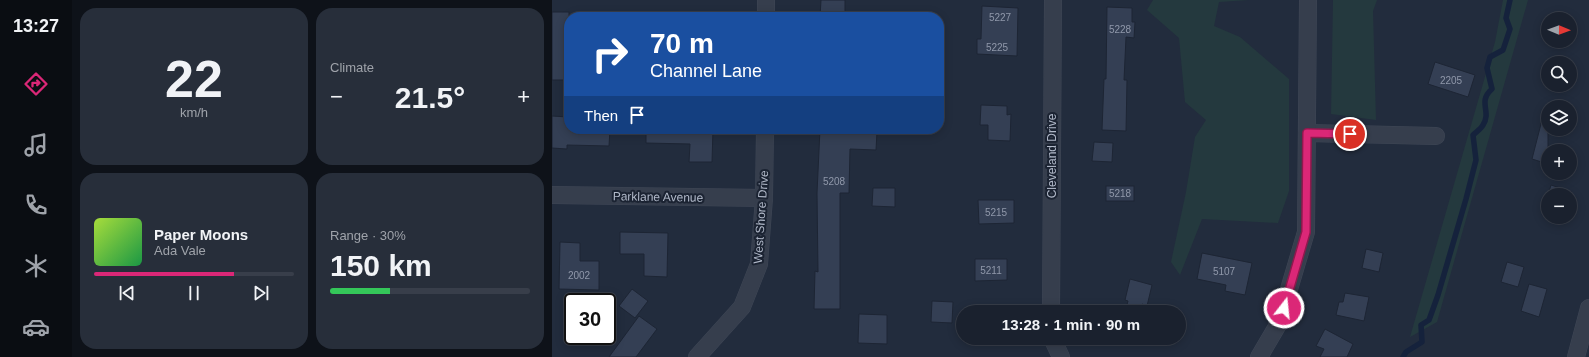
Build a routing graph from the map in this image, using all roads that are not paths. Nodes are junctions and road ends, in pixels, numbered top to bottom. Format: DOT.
graph roads {
  1 [pos="766,0"];
  2 [pos="1053,0"];
  3 [pos="1308,0"];
  4 [pos="766,12"];
  5 [pos="1307,133"];
  6 [pos="765,134"];
  7 [pos="1436,136"];
  8 [pos="552,195"];
  9 [pos="764,198"];
  10 [pos="1051,305"];
  11 [pos="1589,308"];
  12 [pos="1055,345"];
  13 [pos="698,357"];
  14 [pos="1061,357"];
  15 [pos="1260,357"];
  16 [pos="1576,357"];
  1 -- 4 [label="street"];
  2 -- 10 [label="street, Cleveland Drive"];
  3 -- 5 [label="street"];
  5 -- 7 [label="street"];
  5 -- 15 [label="street"];
  6 -- 9 [label="street, West Shore Drive"];
  8 -- 9 [label="street, Parklane Avenue"];
  9 -- 13 [label="street, West Shore Drive"];
  11 -- 16 [label="street"];
  12 -- 14 [label="street"];
}
